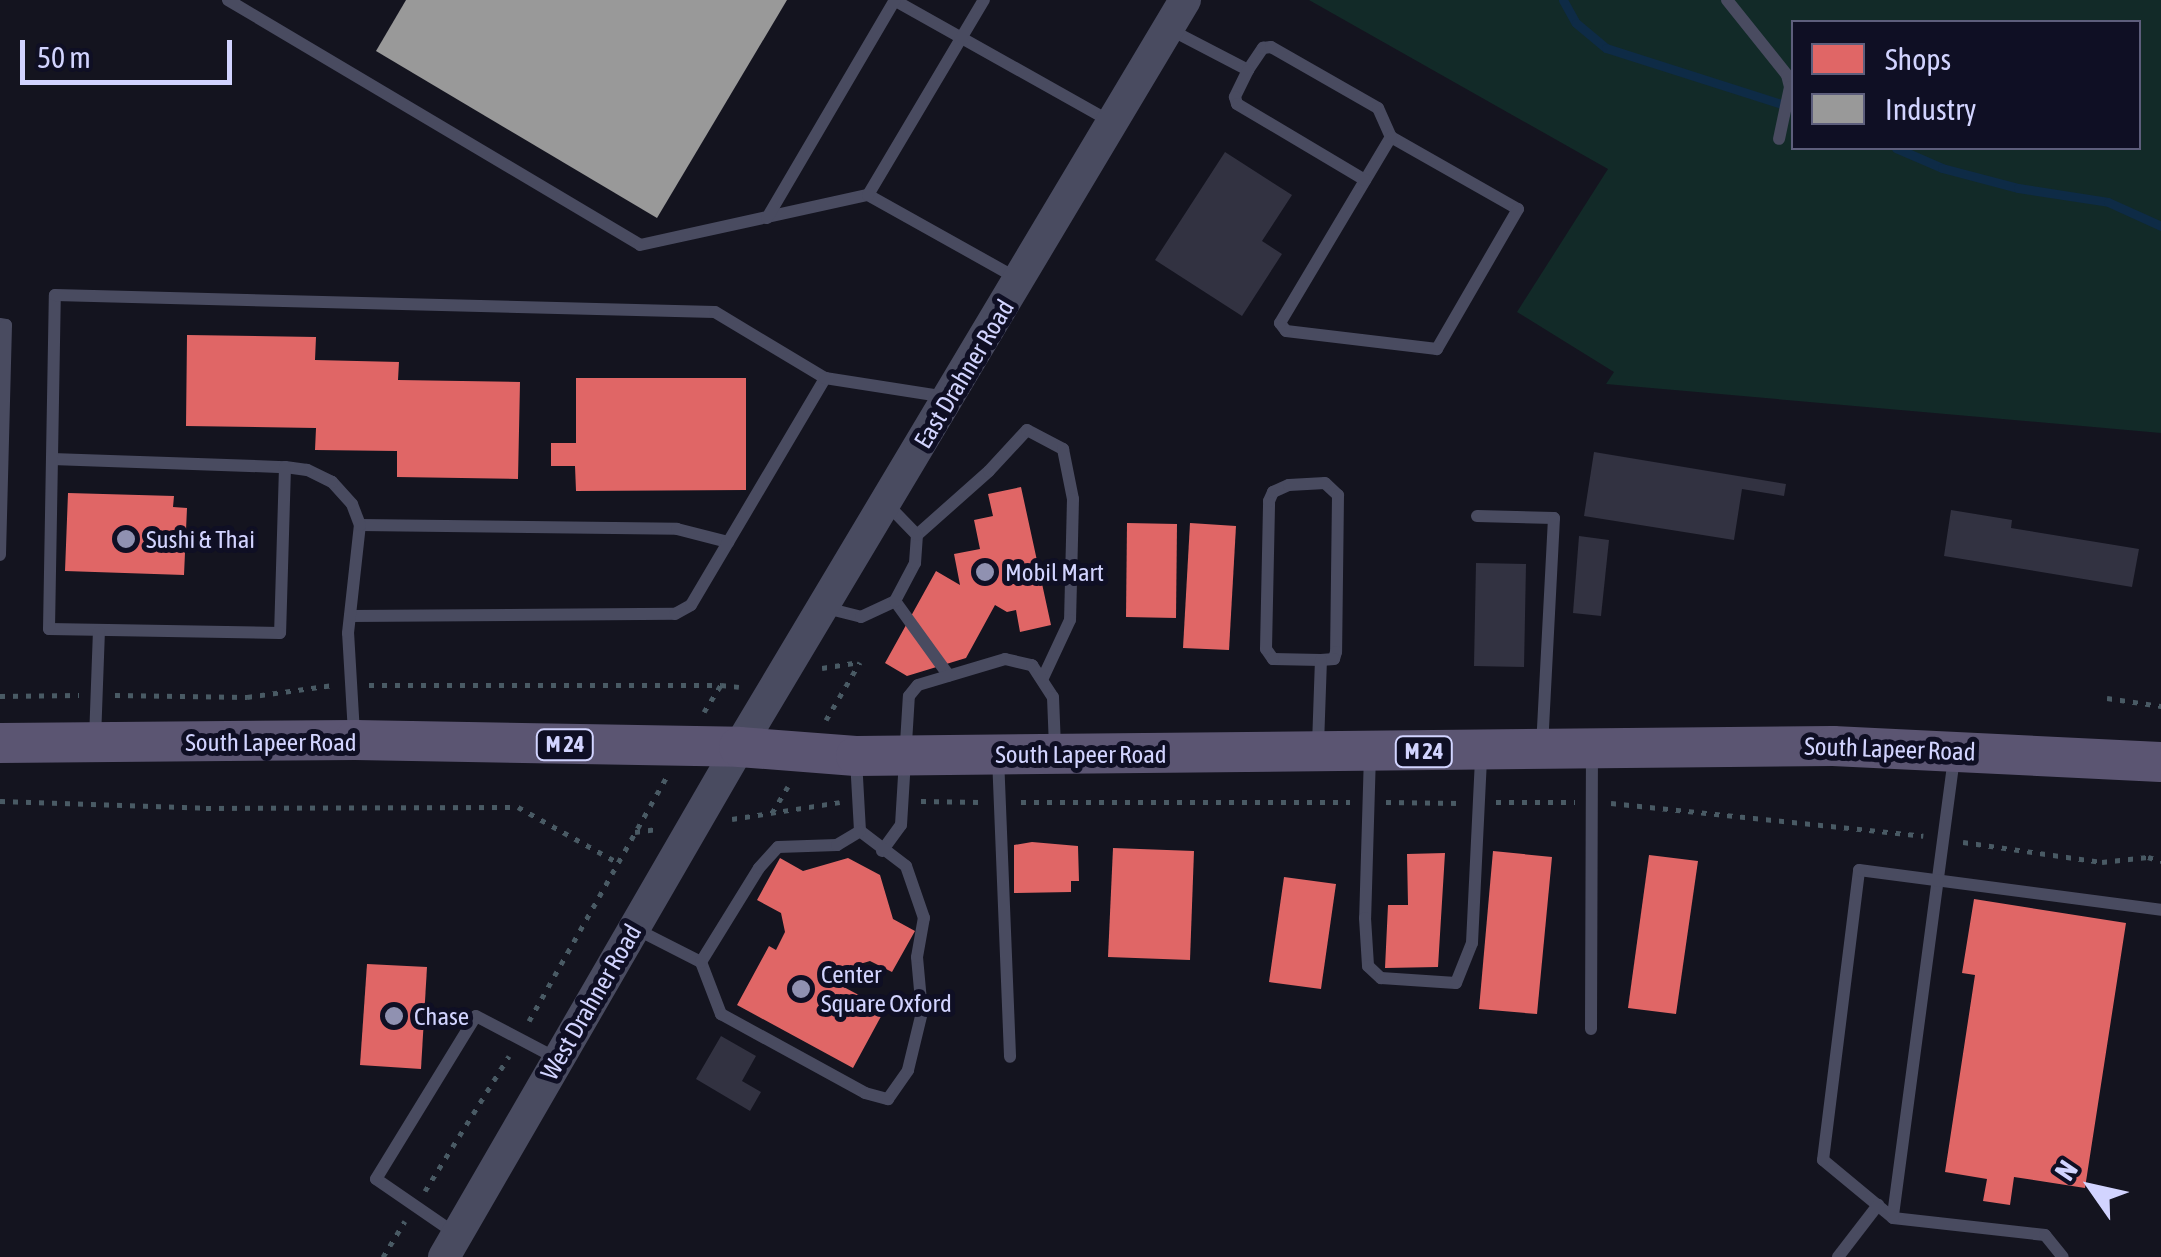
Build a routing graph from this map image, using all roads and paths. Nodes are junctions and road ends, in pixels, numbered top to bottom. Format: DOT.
graph roads {
  1 [pos="228,0"];
  2 [pos="894,0"];
  3 [pos="984,0"];
  4 [pos="1186,0"];
  5 [pos="1728,0"];
  6 [pos="1168,29"];
  7 [pos="962,36"];
  8 [pos="1248,70"];
  9 [pos="1114,123"];
  10 [pos="1391,137"];
  11 [pos="1779,139"];
  12 [pos="1365,180"];
  13 [pos="868,195"];
  14 [pos="766,218"];
  15 [pos="1020,280"];
  16 [pos="0,324"];
  17 [pos="825,378"];
  18 [pos="950,397"];
  19 [pos="52,458"];
  20 [pos="285,467"];
  21 [pos="886,503"];
  22 [pos="1478,516"];
  23 [pos="360,525"];
  24 [pos="917,535"];
  25 [pos="728,542"];
  26 [pos="0,555"];
  27 [pos="895,601"];
  28 [pos="824,607"];
  29 [pos="350,616"];
  30 [pos="99,632"];
  31 [pos="1321,660"];
  32 [pos="949,676"];
  33 [pos="1042,680"];
  34 [pos="731,686"];
  35 [pos="2107,698"];
  36 [pos="2161,706"];
  37 [pos="704,711"];
  38 [pos="355,740"];
  39 [pos="95,741"];
  40 [pos="0,744"];
  41 [pos="739,747"];
  42 [pos="1592,750"];
  43 [pos="1955,750"];
  44 [pos="1541,751"];
  45 [pos="1318,752"];
  46 [pos="1370,752"];
  47 [pos="1481,752"];
  48 [pos="1055,754"];
  49 [pos="908,755"];
  50 [pos="998,755"];
  51 [pos="856,756"];
  52 [pos="2161,762"];
  53 [pos="0,801"];
  54 [pos="860,831"];
  55 [pos="632,838"];
  56 [pos="882,851"];
  57 [pos="618,862"];
  58 [pos="1938,878"];
  59 [pos="2161,910"];
  60 [pos="634,928"];
  61 [pos="701,962"];
  62 [pos="1592,1029"];
  63 [pos="519,1038"];
  64 [pos="1010,1057"];
  65 [pos="558,1059"];
  66 [pos="415,1206"];
  67 [pos="1878,1206"];
  68 [pos="1894,1218"];
  69 [pos="450,1246"];
  70 [pos="383,1257"];
  71 [pos="1838,1257"];
  72 [pos="2063,1257"];
  1 -- 14 [label="lane"];
  2 -- 7 [label="lane"];
  2 -- 14 [label="lane"];
  3 -- 7 [label="lane"];
  4 -- 6 [label="street, East Drahner Road"];
  5 -- 11 [label="lane"];
  6 -- 8 [label="lane"];
  6 -- 9 [label="street, East Drahner Road"];
  7 -- 9 [label="lane"];
  7 -- 13 [label="lane"];
  8 -- 10 [label="lane"];
  8 -- 12 [label="lane"];
  9 -- 15 [label="street, East Drahner Road"];
  10 -- 12 [label="lane"];
  10 -- 12 [label="lane"];
  13 -- 14 [label="lane"];
  13 -- 15 [label="lane"];
  15 -- 18 [label="street, East Drahner Road"];
  16 -- 26 [label="lane"];
  17 -- 18 [label="lane"];
  17 -- 19 [label="lane"];
  17 -- 25 [label="lane"];
  18 -- 21 [label="street, East Drahner Road"];
  19 -- 20 [label="lane"];
  19 -- 30 [label="lane"];
  20 -- 23 [label="lane"];
  20 -- 30 [label="lane"];
  21 -- 24 [label="lane"];
  21 -- 28 [label="street, East Drahner Road"];
  22 -- 44 [label="lane"];
  23 -- 25 [label="lane"];
  23 -- 29 [label="lane"];
  24 -- 27 [label="lane"];
  24 -- 33 [label="lane"];
  25 -- 29 [label="lane"];
  27 -- 28 [label="lane"];
  27 -- 32 [label="lane"];
  28 -- 41 [label="street, East Drahner Road"];
  29 -- 38 [label="lane"];
  30 -- 39 [label="lane"];
  31 -- 31 [label="lane"];
  31 -- 45 [label="lane"];
  32 -- 33 [label="lane"];
  32 -- 49 [label="lane"];
  33 -- 48 [label="lane"];
  34 -- 37 [label="path"];
  35 -- 36 [label="path"];
  38 -- 39 [label="main road, South Lapeer Road / M 24"];
  38 -- 41 [label="main road, South Lapeer Road / M 24"];
  39 -- 40 [label="main road, South Lapeer Road / M 24"];
  41 -- 51 [label="main road, South Lapeer Road / M 24"];
  41 -- 60 [label="street, West Drahner Road"];
  42 -- 43 [label="main road, South Lapeer Road / M 24"];
  42 -- 44 [label="main road, South Lapeer Road / M 24"];
  42 -- 62 [label="lane"];
  43 -- 52 [label="main road, South Lapeer Road / M 24"];
  43 -- 58 [label="lane"];
  44 -- 47 [label="main road, South Lapeer Road / M 24"];
  45 -- 46 [label="main road, South Lapeer Road / M 24"];
  45 -- 48 [label="main road, South Lapeer Road / M 24"];
  46 -- 47 [label="main road, South Lapeer Road / M 24"];
  46 -- 47 [label="lane"];
  48 -- 50 [label="main road, South Lapeer Road / M 24"];
  49 -- 50 [label="main road, South Lapeer Road / M 24"];
  49 -- 51 [label="main road, South Lapeer Road / M 24"];
  49 -- 56 [label="lane"];
  50 -- 64 [label="lane"];
  51 -- 54 [label="lane"];
  53 -- 57 [label="path"];
  54 -- 56 [label="lane"];
  54 -- 61 [label="lane"];
  55 -- 57 [label="path"];
  56 -- 61 [label="lane"];
  57 -- 63 [label="path"];
  58 -- 59 [label="lane"];
  58 -- 67 [label="lane"];
  58 -- 68 [label="lane"];
  60 -- 61 [label="lane"];
  60 -- 65 [label="street, West Drahner Road"];
  63 -- 65 [label="lane"];
  63 -- 66 [label="path"];
  63 -- 66 [label="lane"];
  65 -- 69 [label="street, West Drahner Road"];
  66 -- 69 [label="lane"];
  66 -- 70 [label="path"];
  67 -- 68 [label="lane"];
  67 -- 71 [label="lane"];
  68 -- 72 [label="lane"];
}
